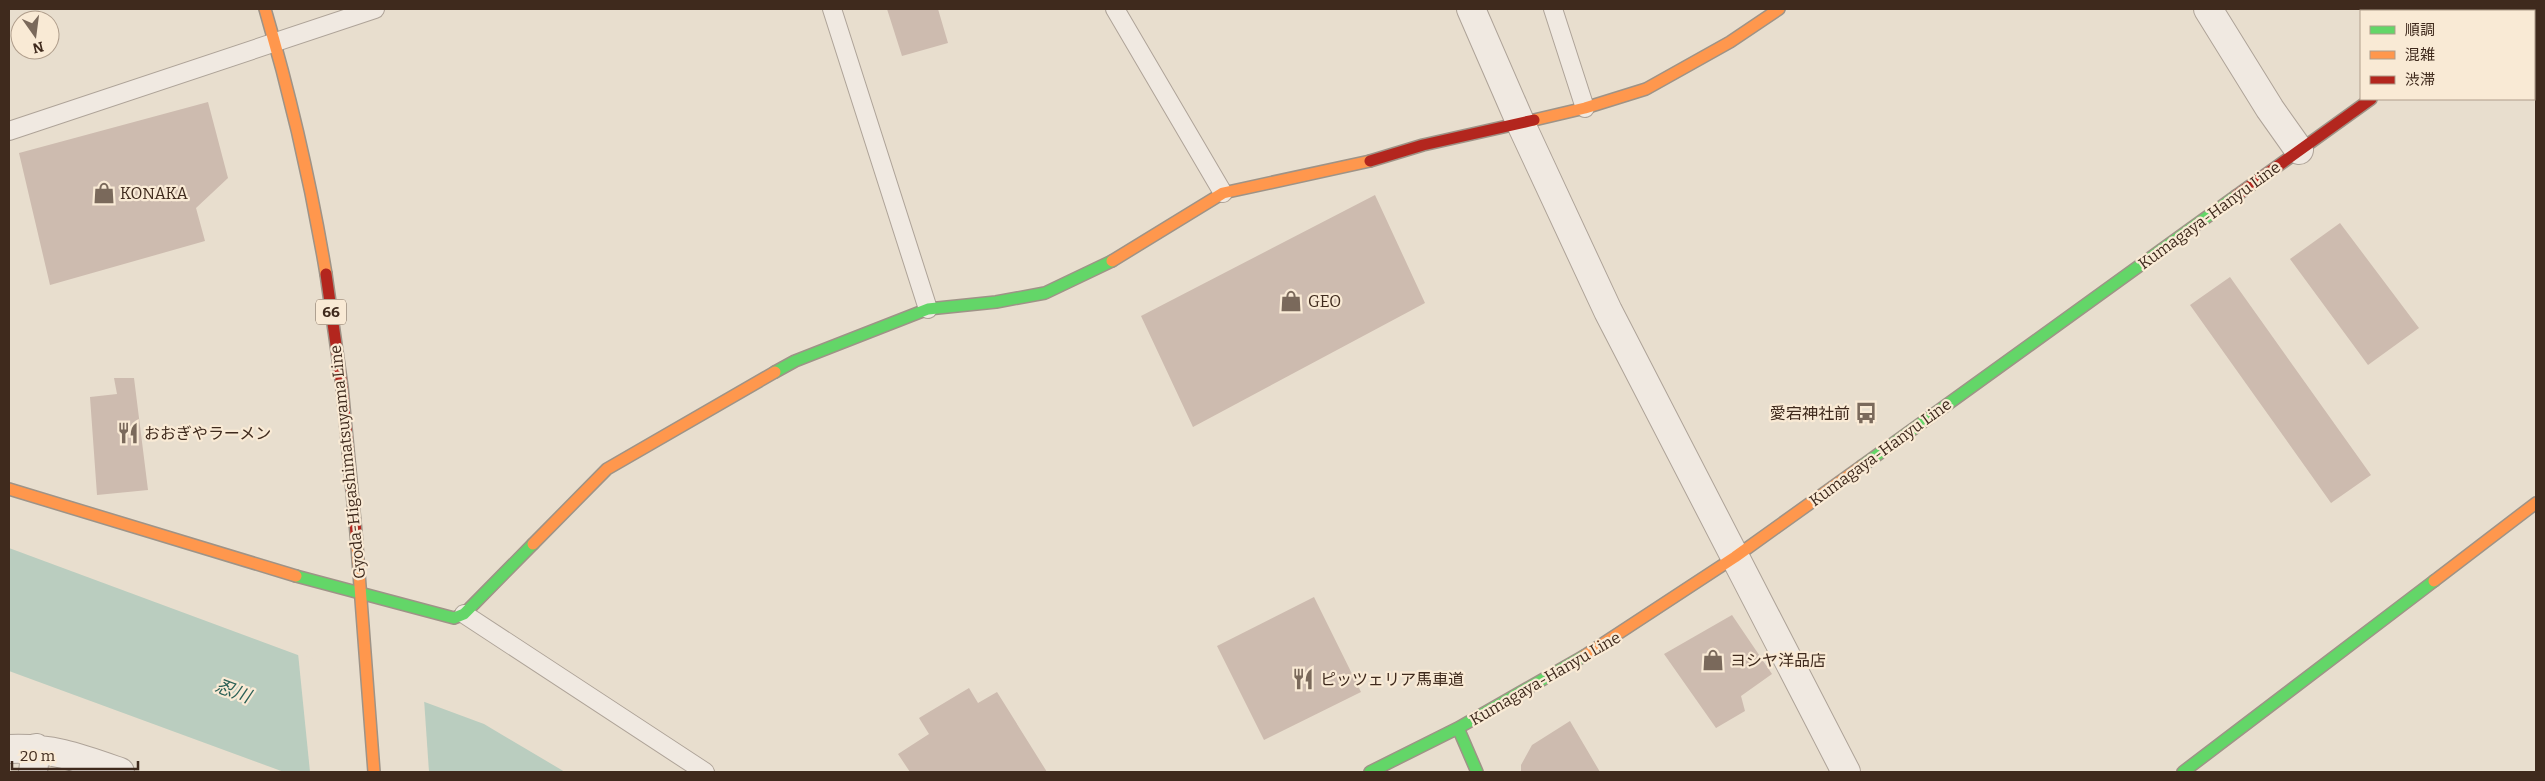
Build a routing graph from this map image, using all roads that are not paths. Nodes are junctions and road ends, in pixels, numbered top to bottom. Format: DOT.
graph roads {
  1 [pos="265,9"];
  2 [pos="374,9"];
  3 [pos="832,9"];
  4 [pos="1115,9"];
  5 [pos="1471,9"];
  6 [pos="1553,9"];
  7 [pos="1779,9"];
  8 [pos="2208,9"];
  9 [pos="276,42"];
  10 [pos="2370,100"];
  11 [pos="1585,108"];
  12 [pos="1521,124"];
  13 [pos="9,131"];
  14 [pos="2299,150"];
  15 [pos="1223,193"];
  16 [pos="928,309"];
  17 [pos="9,489"];
  18 [pos="2536,503"];
  19 [pos="1735,557"];
  20 [pos="360,595"];
  21 [pos="464,614"];
  22 [pos="1458,728"];
  23 [pos="9,749"];
  24 [pos="34,760"];
  25 [pos="120,772"];
  26 [pos="374,772"];
  27 [pos="705,772"];
  28 [pos="1370,772"];
  29 [pos="1477,772"];
  30 [pos="1846,772"];
  31 [pos="2183,772"];
  1 -- 9 [label="street, Gyoda-Higashimatsuyama Line / 66"];
  2 -- 9 [label="lane"];
  3 -- 16 [label="lane"];
  4 -- 15 [label="lane"];
  5 -- 12 [label="street"];
  6 -- 11 [label="lane"];
  7 -- 11 [label="street"];
  8 -- 14 [label="street"];
  9 -- 13 [label="lane"];
  9 -- 20 [label="street, Gyoda-Higashimatsuyama Line / 66"];
  10 -- 14 [label="street, Kumagaya-Hanyu Line"];
  11 -- 12 [label="street"];
  12 -- 15 [label="street"];
  12 -- 19 [label="street"];
  14 -- 19 [label="street, Kumagaya-Hanyu Line"];
  15 -- 16 [label="street"];
  16 -- 21 [label="street"];
  17 -- 20 [label="street"];
  18 -- 31 [label="street"];
  19 -- 22 [label="street, Kumagaya-Hanyu Line"];
  19 -- 30 [label="street"];
  20 -- 21 [label="street"];
  20 -- 26 [label="street, Gyoda-Higashimatsuyama Line / 66"];
  21 -- 27 [label="lane"];
  22 -- 28 [label="street, Kumagaya-Hanyu Line"];
  22 -- 29 [label="street"];
  23 -- 24 [label="street"];
  24 -- 25 [label="street"];
}
